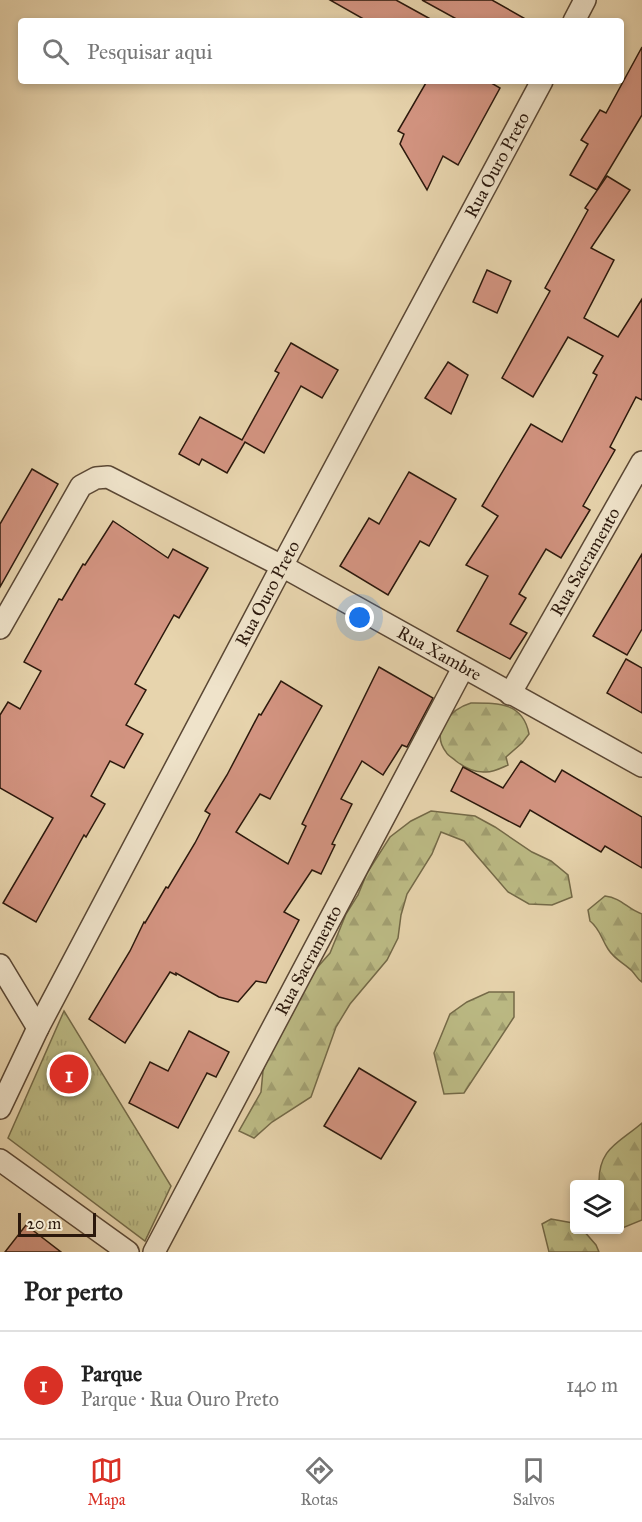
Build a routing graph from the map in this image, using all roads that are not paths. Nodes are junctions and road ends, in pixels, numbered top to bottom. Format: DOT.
graph roads {
  1 [pos="585,0"];
  2 [pos="576,18"];
  3 [pos="540,84"];
  4 [pos="642,462"];
  5 [pos="282,566"];
  6 [pos="0,628"];
  7 [pos="463,668"];
  8 [pos="510,694"];
  9 [pos="642,766"];
  10 [pos="0,965"];
  11 [pos="38,1028"];
  12 [pos="0,1108"];
  13 [pos="0,1160"];
  14 [pos="128,1252"];
  15 [pos="154,1252"];
  1 -- 2 [label="street"];
  3 -- 5 [label="street, Rua Ouro Preto"];
  4 -- 8 [label="street, Rua Sacramento"];
  5 -- 6 [label="street, Rua Xambre"];
  5 -- 7 [label="street, Rua Xambre"];
  5 -- 11 [label="street, Rua Ouro Preto"];
  7 -- 8 [label="street, Rua Xambre"];
  7 -- 15 [label="street, Rua Sacramento"];
  8 -- 9 [label="street, Rua Xambre"];
  10 -- 11 [label="street"];
  11 -- 12 [label="street, Rua Ouro Preto"];
  13 -- 14 [label="street"];
}
